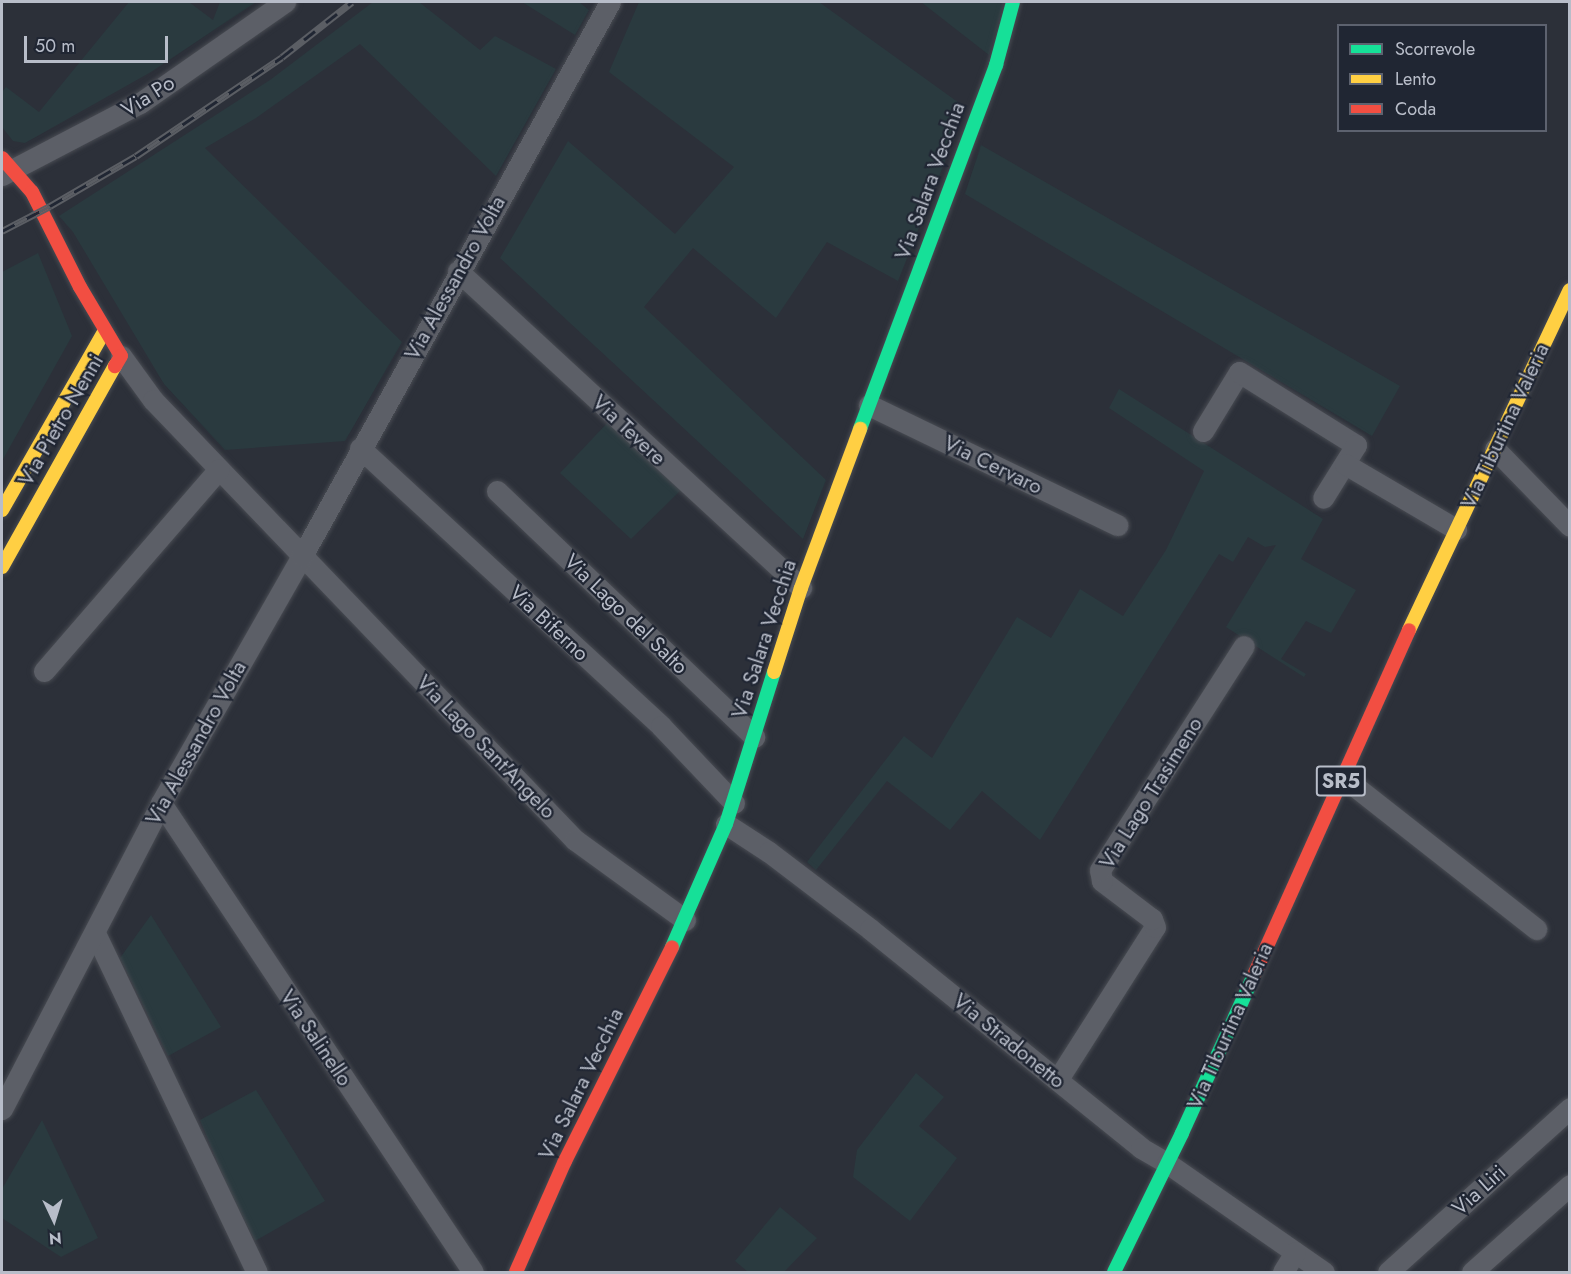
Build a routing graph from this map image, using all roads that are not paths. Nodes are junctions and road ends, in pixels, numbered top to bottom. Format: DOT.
graph roads {
  1 [pos="285,2"];
  2 [pos="610,2"];
  3 [pos="1013,2"];
  4 [pos="5,168"];
  5 [pos="458,271"];
  6 [pos="1569,290"];
  7 [pos="105,330"];
  8 [pos="121,356"];
  9 [pos="869,405"];
  10 [pos="1203,431"];
  11 [pos="360,448"];
  12 [pos="1495,449"];
  13 [pos="1345,464"];
  14 [pos="219,469"];
  15 [pos="497,491"];
  16 [pos="1323,498"];
  17 [pos="2,510"];
  18 [pos="1117,525"];
  19 [pos="1569,526"];
  20 [pos="1456,529"];
  21 [pos="302,556"];
  22 [pos="2,567"];
  23 [pos="801,588"];
  24 [pos="1244,646"];
  25 [pos="44,671"];
  26 [pos="754,737"];
  27 [pos="1343,777"];
  28 [pos="161,803"];
  29 [pos="734,803"];
  30 [pos="726,824"];
  31 [pos="685,920"];
  32 [pos="1536,929"];
  33 [pos="95,933"];
  34 [pos="1058,1079"];
  35 [pos="1569,1108"];
  36 [pos="2,1109"];
  37 [pos="1167,1163"];
  38 [pos="1569,1185"];
  39 [pos="1295,1252"];
  40 [pos="257,1272"];
  41 [pos="472,1272"];
  42 [pos="516,1272"];
  43 [pos="1114,1272"];
  44 [pos="1283,1272"];
  45 [pos="1324,1272"];
  46 [pos="1388,1272"];
  47 [pos="1472,1272"];
  1 -- 4 [label="street, Via Po"];
  2 -- 5 [label="street, Via Alessandro Volta"];
  3 -- 9 [label="street, Via Salara Vecchia"];
  4 -- 7 [label="street"];
  5 -- 11 [label="street, Via Alessandro Volta"];
  5 -- 23 [label="street, Via Tevere"];
  6 -- 12 [label="street, Via Tiburtina Valeria / SR5"];
  7 -- 8 [label="street"];
  7 -- 17 [label="street, Via Pietro Nenni"];
  8 -- 14 [label="street"];
  8 -- 22 [label="street, Via Pietro Nenni"];
  9 -- 18 [label="street, Via Cervaro"];
  9 -- 23 [label="street, Via Salara Vecchia"];
  10 -- 13 [label="street"];
  11 -- 21 [label="street, Via Alessandro Volta"];
  11 -- 29 [label="street, Via Biferno"];
  12 -- 19 [label="street"];
  12 -- 20 [label="street, Via Tiburtina Valeria / SR5"];
  13 -- 16 [label="street"];
  13 -- 20 [label="street, Via Tiburtina Valeria"];
  14 -- 21 [label="street"];
  14 -- 25 [label="street"];
  15 -- 26 [label="street, Via Lago del Salto"];
  20 -- 27 [label="street, Via Tiburtina Valeria / SR5"];
  21 -- 28 [label="street, Via Alessandro Volta"];
  21 -- 31 [label="street, Via Lago Sant'Angelo"];
  23 -- 26 [label="street, Via Salara Vecchia"];
  24 -- 34 [label="street, Via Lago Trasimeno"];
  26 -- 29 [label="street, Via Salara Vecchia"];
  27 -- 32 [label="street"];
  27 -- 37 [label="street, Via Tiburtina Valeria / SR5"];
  28 -- 33 [label="street, Via Alessandro Volta"];
  28 -- 41 [label="street, Via Salinello"];
  29 -- 30 [label="street, Via Salara Vecchia"];
  30 -- 31 [label="street, Via Salara Vecchia"];
  30 -- 34 [label="street, Via Stradonetto"];
  31 -- 42 [label="street, Via Salara Vecchia"];
  33 -- 36 [label="street, Via Alessandro Volta"];
  33 -- 40 [label="street"];
  34 -- 37 [label="street, Via Stradonetto"];
  35 -- 46 [label="street, Via Liri"];
  37 -- 39 [label="street, Via Stradonetto"];
  37 -- 43 [label="street, Via Tiburtina Valeria / SR5"];
  38 -- 47 [label="street"];
  39 -- 44 [label="street"];
  39 -- 45 [label="street, Via Stradonetto"];
}
